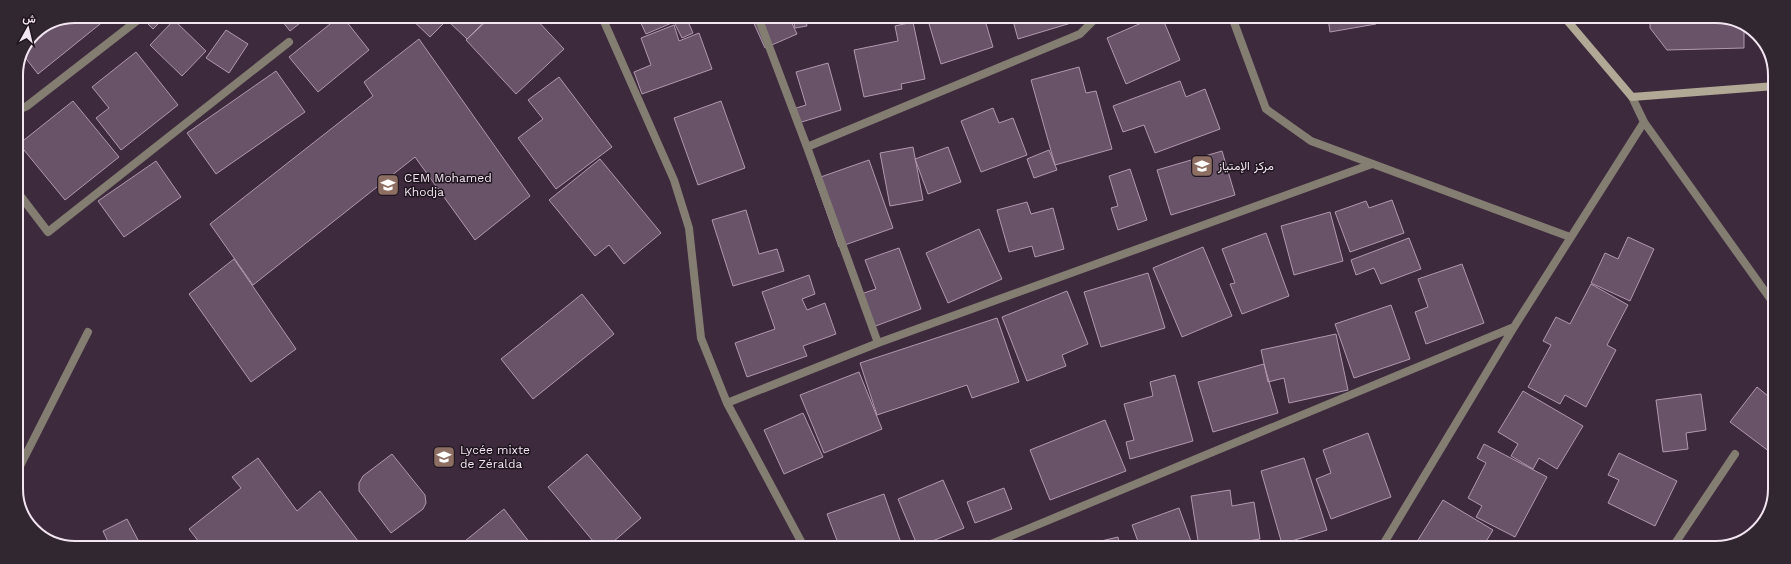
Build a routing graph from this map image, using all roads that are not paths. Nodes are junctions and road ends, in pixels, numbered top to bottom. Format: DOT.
graph roads {
  1 [pos="134,23"];
  2 [pos="605,23"];
  3 [pos="760,23"];
  4 [pos="1091,23"];
  5 [pos="1234,23"];
  6 [pos="1569,23"];
  7 [pos="289,42"];
  8 [pos="1768,87"];
  9 [pos="1632,98"];
  10 [pos="23,108"];
  11 [pos="1644,122"];
  12 [pos="808,147"];
  13 [pos="1372,164"];
  14 [pos="23,199"];
  15 [pos="1570,237"];
  16 [pos="1768,296"];
  17 [pos="1514,327"];
  18 [pos="88,332"];
  19 [pos="878,343"];
  20 [pos="727,403"];
  21 [pos="1735,454"];
  22 [pos="23,460"];
  23 [pos="801,541"];
  24 [pos="998,541"];
  25 [pos="1385,541"];
  26 [pos="1677,541"];
  1 -- 10 [label="street"];
  2 -- 20 [label="street"];
  3 -- 12 [label="street"];
  4 -- 12 [label="street"];
  5 -- 13 [label="street"];
  6 -- 9 [label="street"];
  7 -- 14 [label="street"];
  8 -- 9 [label="street"];
  9 -- 11 [label="street"];
  11 -- 15 [label="street"];
  11 -- 16 [label="street"];
  12 -- 19 [label="street"];
  13 -- 15 [label="street"];
  13 -- 19 [label="street"];
  15 -- 17 [label="street"];
  17 -- 24 [label="street"];
  17 -- 25 [label="street"];
  18 -- 22 [label="street"];
  19 -- 20 [label="street"];
  20 -- 23 [label="street"];
  21 -- 26 [label="street"];
}
